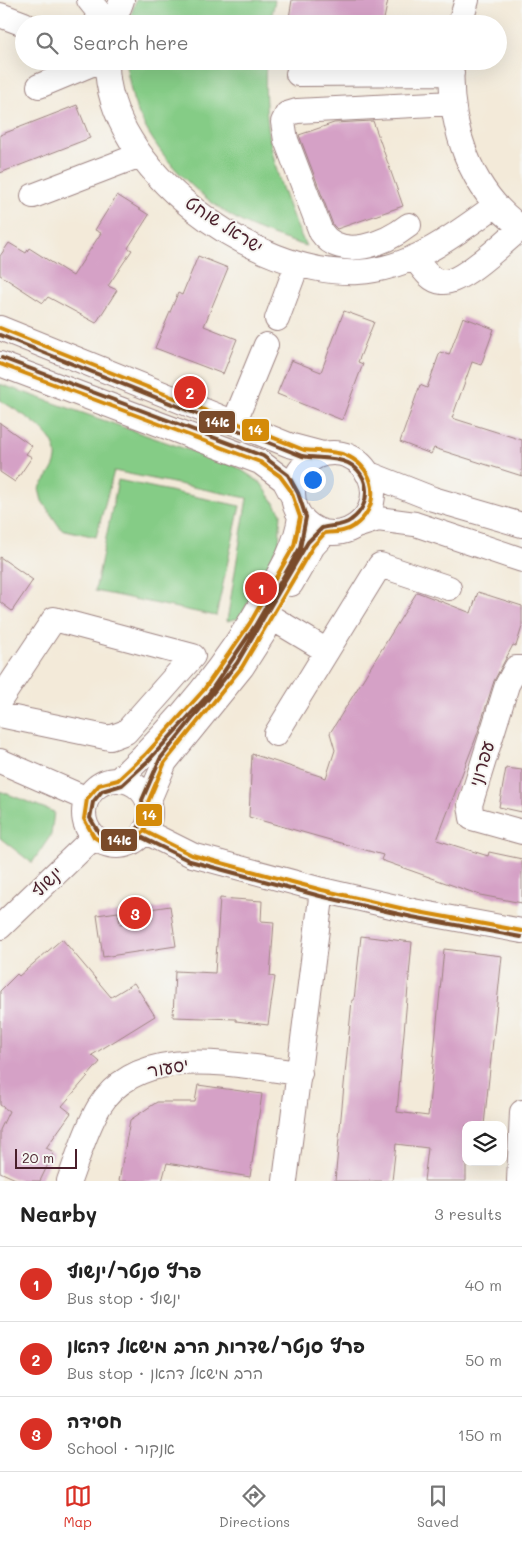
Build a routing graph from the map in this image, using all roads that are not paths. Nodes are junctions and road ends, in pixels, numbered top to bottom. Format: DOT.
graph roads {
  1 [pos="89,0"];
  2 [pos="467,0"];
  3 [pos="0,15"];
  4 [pos="116,15"];
  5 [pos="463,15"];
  6 [pos="15,21"];
  7 [pos="77,70"];
  8 [pos="108,70"];
  9 [pos="386,70"];
  10 [pos="452,70"];
  11 [pos="298,74"];
  12 [pos="39,86"];
  13 [pos="453,103"];
  14 [pos="140,155"];
  15 [pos="33,196"];
  16 [pos="496,205"];
  17 [pos="409,225"];
  18 [pos="522,228"];
  19 [pos="414,257"];
  20 [pos="297,264"];
  21 [pos="277,319"];
  22 [pos="0,328"];
  23 [pos="266,345"];
  24 [pos="0,364"];
  25 [pos="234,423"];
  26 [pos="323,454"];
  27 [pos="367,473"];
  28 [pos="292,496"];
  29 [pos="300,517"];
  30 [pos="522,525"];
  31 [pos="356,526"];
  32 [pos="324,533"];
  33 [pos="522,560"];
  34 [pos="449,588"];
  35 [pos="272,618"];
  36 [pos="327,651"];
  37 [pos="522,668"];
  38 [pos="0,700"];
  39 [pos="0,715"];
  40 [pos="276,734"];
  41 [pos="0,761"];
  42 [pos="118,780"];
  43 [pos="87,799"];
  44 [pos="148,802"];
  45 [pos="144,831"];
  46 [pos="522,832"];
  47 [pos="94,837"];
  48 [pos="322,890"];
  49 [pos="0,926"];
  50 [pos="522,930"];
  51 [pos="300,1073"];
  52 [pos="522,1112"];
  53 [pos="69,1181"];
  54 [pos="286,1181"];
  55 [pos="519,1181"];
  1 -- 4 [label="street"];
  2 -- 5 [label="street"];
  3 -- 6 [label="street"];
  7 -- 12 [label="street"];
  8 -- 14 [label="street, ישראל שוחט"];
  9 -- 11 [label="street"];
  10 -- 13 [label="street"];
  13 -- 16 [label="street"];
  13 -- 17 [label="street"];
  14 -- 15 [label="street"];
  14 -- 20 [label="street, ישראל שוחט"];
  16 -- 18 [label="street"];
  16 -- 19 [label="street, ישראל שוחט"];
  18 -- 19 [label="street"];
  19 -- 20 [label="street, ישראל שוחט"];
  20 -- 21 [label="street"];
  22 -- 25 [label="street"];
  23 -- 25 [label="street"];
  24 -- 28 [label="street"];
  25 -- 26 [label="street"];
  26 -- 27 [label="street"];
  26 -- 28 [label="street"];
  27 -- 30 [label="street"];
  27 -- 31 [label="street"];
  28 -- 29 [label="street"];
  29 -- 32 [label="street"];
  29 -- 42 [label="street"];
  31 -- 32 [label="street"];
  31 -- 33 [label="street"];
  32 -- 35 [label="street"];
  34 -- 36 [label="street"];
  35 -- 36 [label="street"];
  35 -- 44 [label="street"];
  36 -- 40 [label="street"];
  37 -- 46 [label="street, עפרוני"];
  38 -- 39 [label="street"];
  41 -- 43 [label="street"];
  42 -- 43 [label="street"];
  42 -- 44 [label="street"];
  43 -- 47 [label="street"];
  44 -- 45 [label="street"];
  45 -- 47 [label="street"];
  45 -- 48 [label="street"];
  47 -- 49 [label="street, ינשוף"];
  48 -- 50 [label="street"];
  48 -- 51 [label="street"];
  51 -- 53 [label="street, יסעור"];
  51 -- 54 [label="street"];
  52 -- 55 [label="street"];
}
